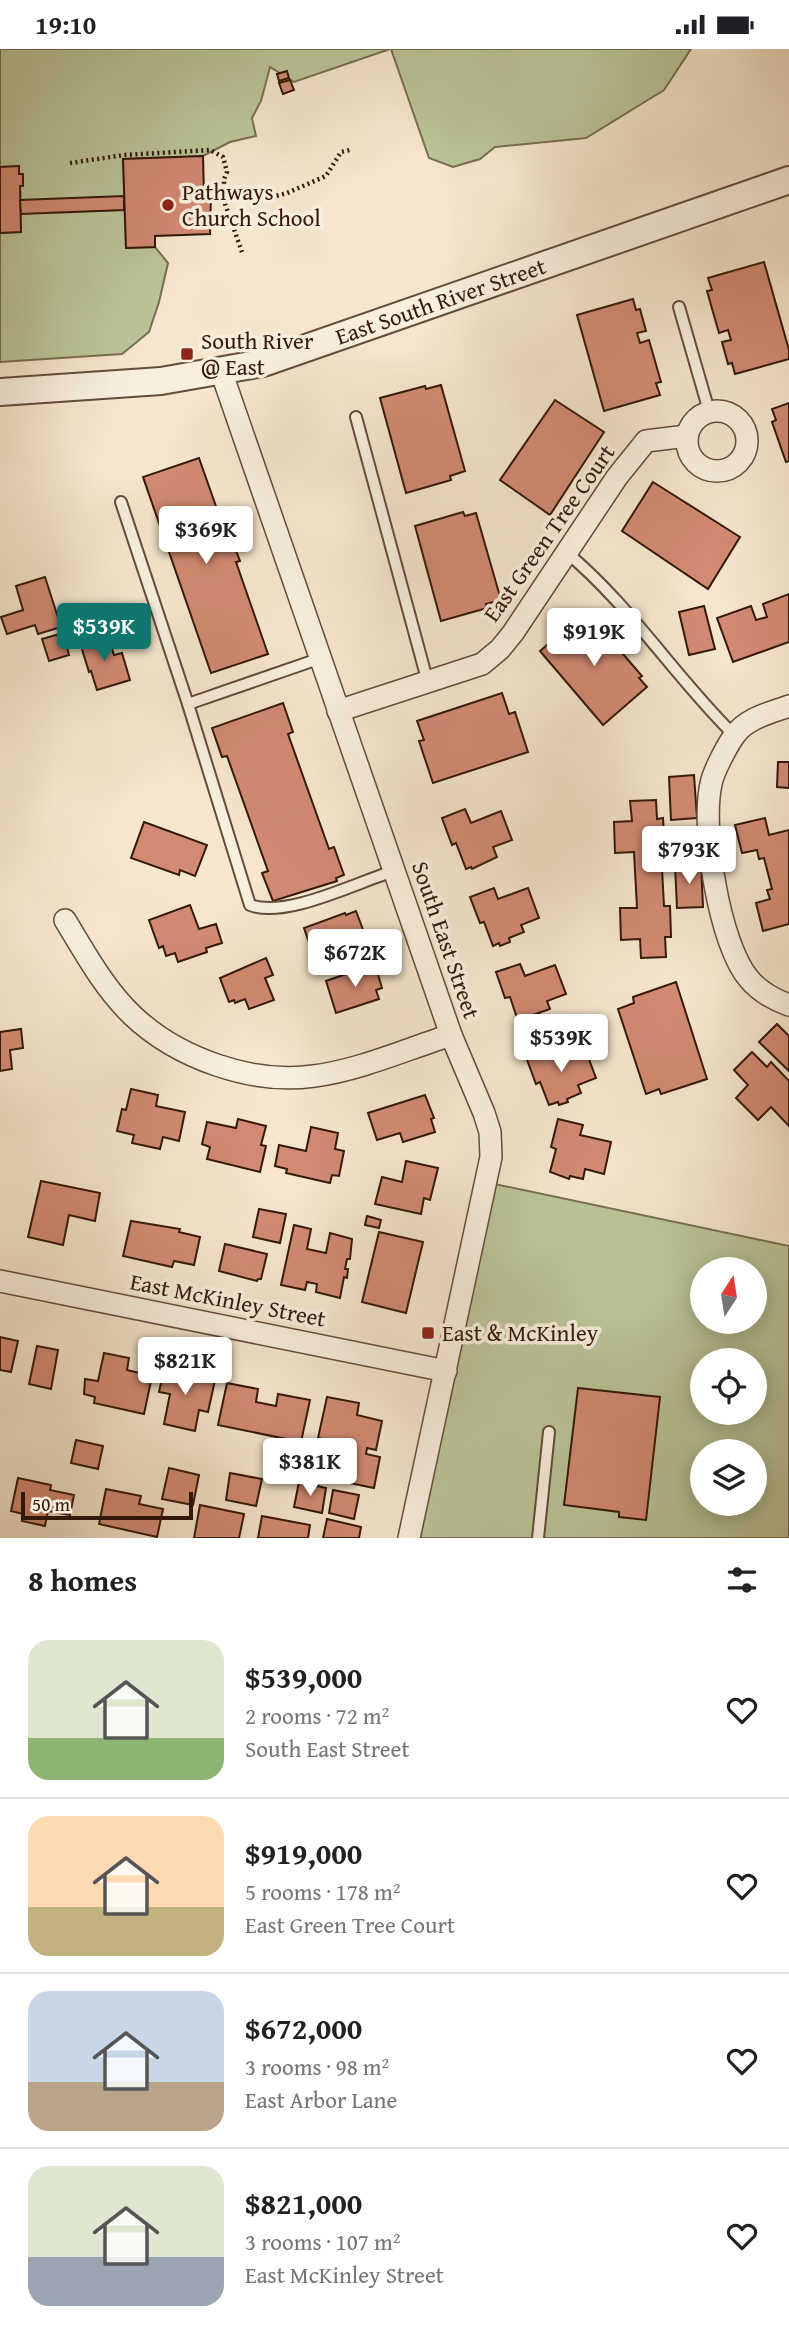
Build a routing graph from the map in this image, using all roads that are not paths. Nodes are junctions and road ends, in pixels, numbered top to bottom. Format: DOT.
graph roads {
  1 [pos="789,180"];
  2 [pos="679,307"];
  3 [pos="221,371"];
  4 [pos="0,392"];
  5 [pos="709,411"];
  6 [pos="356,417"];
  7 [pos="687,436"];
  8 [pos="121,502"];
  9 [pos="566,552"];
  10 [pos="321,658"];
  11 [pos="428,683"];
  12 [pos="188,704"];
  13 [pos="789,706"];
  14 [pos="338,711"];
  15 [pos="734,735"];
  16 [pos="394,871"];
  17 [pos="65,920"];
  18 [pos="789,1005"];
  19 [pos="451,1035"];
  20 [pos="0,1281"];
  21 [pos="446,1371"];
  22 [pos="549,1432"];
  23 [pos="409,1538"];
  24 [pos="538,1538"];
  1 -- 3 [label="street, East South River Street"];
  2 -- 5 [label="lane"];
  3 -- 4 [label="street, East South River Street"];
  3 -- 10 [label="street, South East Street"];
  5 -- 7 [label="street"];
  5 -- 7 [label="street"];
  6 -- 11 [label="lane"];
  7 -- 9 [label="street, East Green Tree Court"];
  8 -- 12 [label="lane"];
  9 -- 11 [label="street, East Green Tree Court"];
  9 -- 15 [label="lane"];
  10 -- 12 [label="lane"];
  10 -- 14 [label="street, South East Street"];
  11 -- 14 [label="street, East Green Tree Court"];
  12 -- 16 [label="lane"];
  13 -- 15 [label="street"];
  14 -- 16 [label="street, South East Street"];
  15 -- 18 [label="street"];
  16 -- 19 [label="street, South East Street"];
  17 -- 19 [label="street"];
  19 -- 21 [label="street, South East Street"];
  20 -- 21 [label="street, East McKinley Street"];
  21 -- 23 [label="street, South East Street"];
  22 -- 24 [label="lane"];
}
